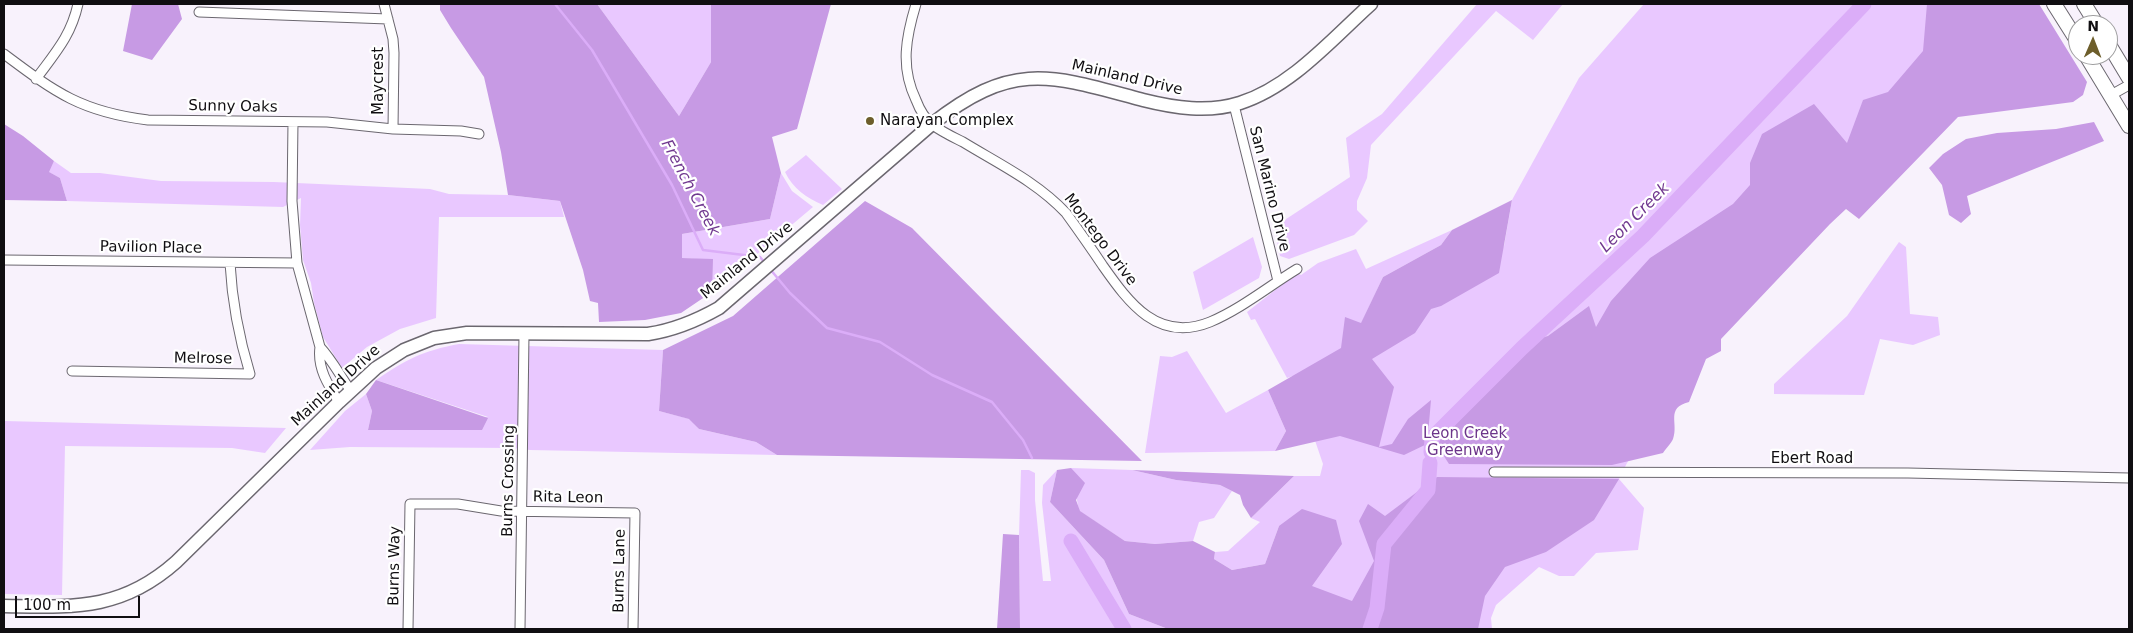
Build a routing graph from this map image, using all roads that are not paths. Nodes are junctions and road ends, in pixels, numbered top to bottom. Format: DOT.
graph roads {
  1 [pos="78,4"];
  2 [pos="384,4"];
  3 [pos="916,4"];
  4 [pos="1371,4"];
  5 [pos="2054,4"];
  6 [pos="2084,4"];
  7 [pos="199,12"];
  8 [pos="2091,15"];
  9 [pos="388,19"];
  10 [pos="2068,26"];
  11 [pos="4,54"];
  12 [pos="2118,60"];
  13 [pos="2092,65"];
  14 [pos="36,79"];
  15 [pos="2129,79"];
  16 [pos="2111,95"];
  17 [pos="1234,105"];
  18 [pos="293,122"];
  19 [pos="932,124"];
  20 [pos="2129,126"];
  21 [pos="393,129"];
  22 [pos="478,134"];
  23 [pos="4,260"];
  24 [pos="230,263"];
  25 [pos="297,263"];
  26 [pos="1297,269"];
  27 [pos="1278,281"];
  28 [pos="524,334"];
  29 [pos="320,348"];
  30 [pos="72,371"];
  31 [pos="351,391"];
  32 [pos="339,402"];
  33 [pos="1494,472"];
  34 [pos="2129,478"];
  35 [pos="410,504"];
  36 [pos="522,511"];
  37 [pos="635,513"];
  38 [pos="4,606"];
  39 [pos="408,629"];
  40 [pos="520,629"];
  41 [pos="633,629"];
  1 -- 14 [label="street"];
  2 -- 9 [label="street, Maycrest"];
  3 -- 19 [label="street"];
  4 -- 17 [label="main road, Mainland Drive"];
  5 -- 10 [label="main road"];
  6 -- 8 [label="main road"];
  7 -- 9 [label="street"];
  9 -- 21 [label="street, Maycrest"];
  11 -- 14 [label="street, Sunny Oaks"];
  12 -- 15 [label="main road"];
  13 -- 16 [label="main road"];
  14 -- 18 [label="street, Sunny Oaks"];
  15 -- 16 [label="street"];
  16 -- 20 [label="main road"];
  17 -- 19 [label="main road, Mainland Drive"];
  17 -- 27 [label="street, San Marino Drive"];
  18 -- 21 [label="street, Sunny Oaks"];
  18 -- 25 [label="street"];
  19 -- 27 [label="street, Montego Drive"];
  19 -- 28 [label="main road, Mainland Drive"];
  21 -- 22 [label="street, Sunny Oaks"];
  23 -- 24 [label="street, Pavilion Place"];
  24 -- 25 [label="street, Pavilion Place"];
  24 -- 30 [label="street, Melrose"];
  25 -- 29 [label="street"];
  26 -- 27 [label="street"];
  28 -- 31 [label="main road, Mainland Drive"];
  28 -- 36 [label="street, Burns Crossing"];
  29 -- 31 [label="street"];
  29 -- 32 [label="street"];
  31 -- 32 [label="main road, Mainland Drive"];
  32 -- 38 [label="main road, Mainland Drive"];
  33 -- 34 [label="street, Ebert Road"];
  35 -- 36 [label="street, Rita Leon"];
  35 -- 39 [label="street, Burns Way"];
  36 -- 37 [label="street, Rita Leon"];
  36 -- 40 [label="street, Burns Crossing"];
  37 -- 41 [label="street, Burns Lane"];
}
